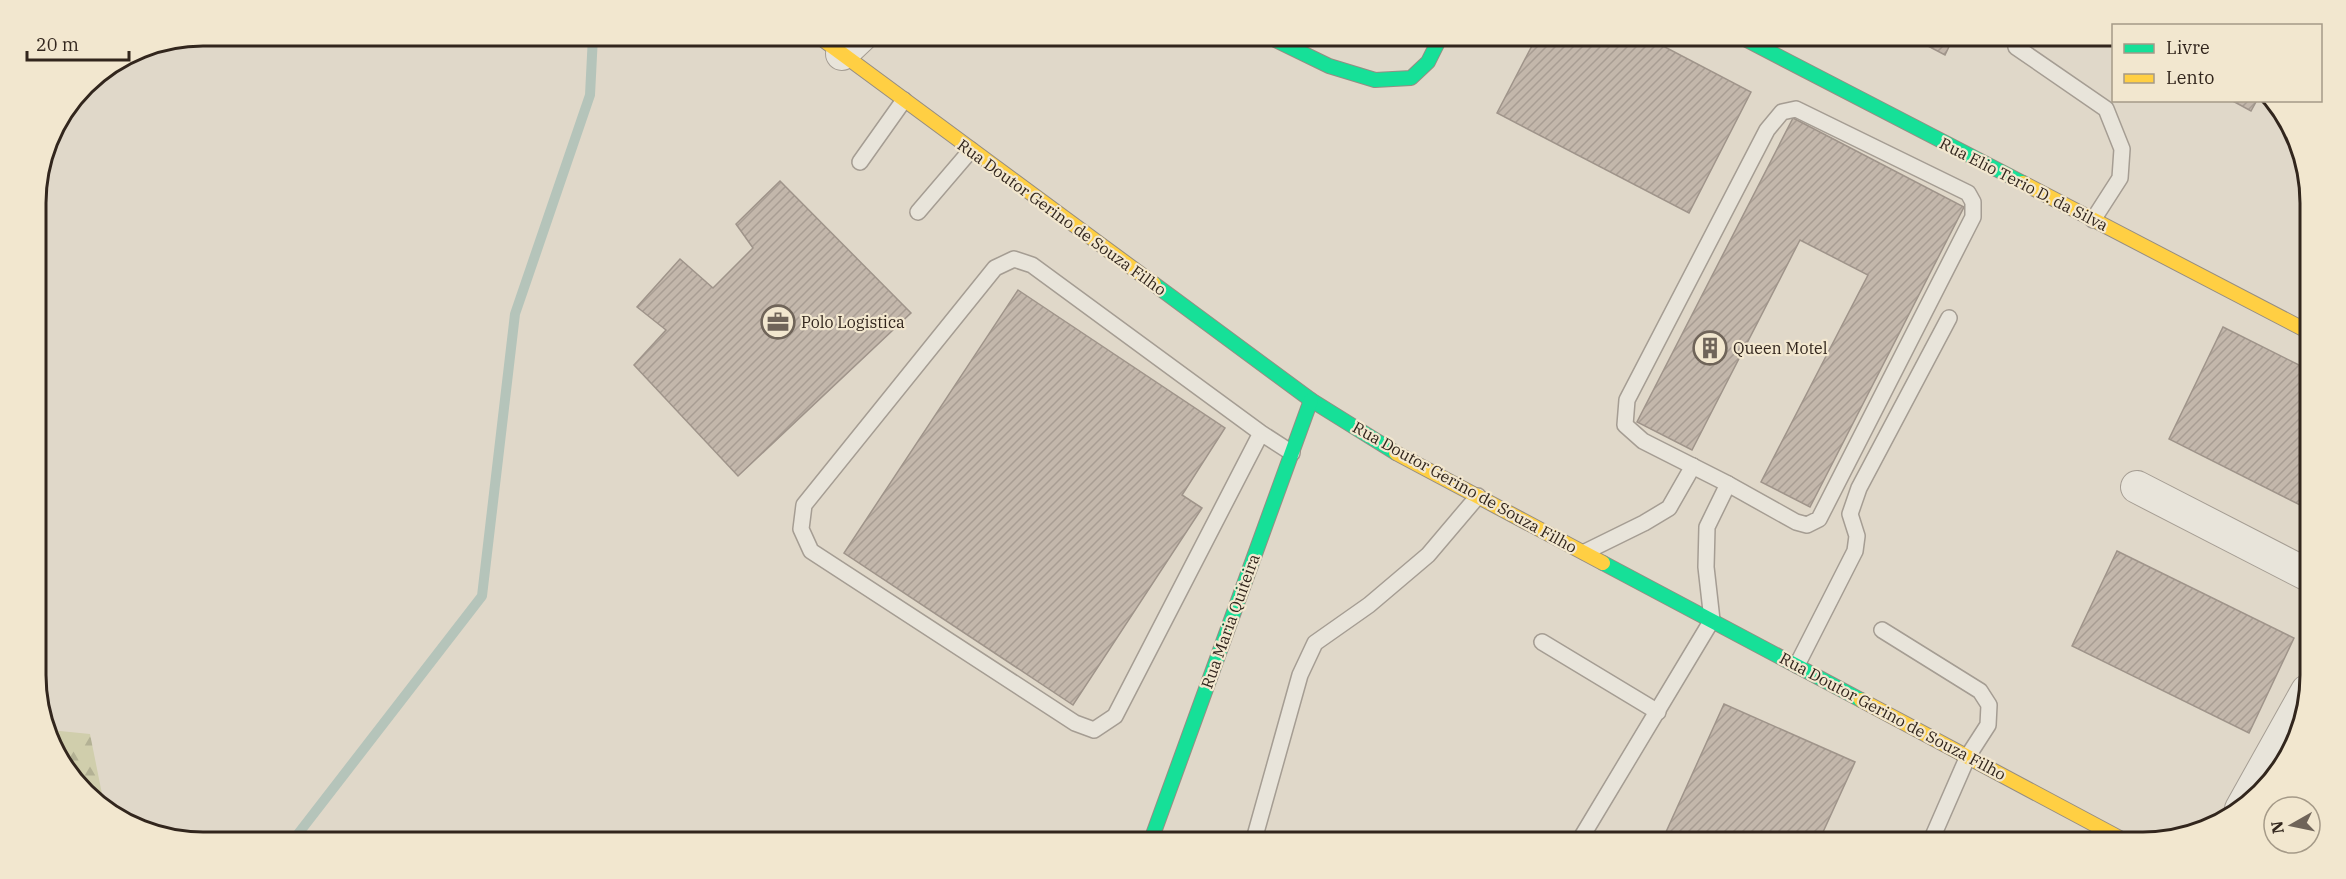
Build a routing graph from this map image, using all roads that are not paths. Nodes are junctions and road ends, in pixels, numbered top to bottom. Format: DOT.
graph roads {
  1 [pos="1289,46"];
  2 [pos="1436,46"];
  3 [pos="1759,46"];
  4 [pos="845,47"];
  5 [pos="2016,47"];
  6 [pos="904,99"];
  7 [pos="971,150"];
  8 [pos="860,162"];
  9 [pos="918,212"];
  10 [pos="2093,220"];
  11 [pos="1949,318"];
  12 [pos="2300,327"];
  13 [pos="1311,400"];
  14 [pos="1261,434"];
  15 [pos="1292,453"];
  16 [pos="1693,466"];
  17 [pos="1728,484"];
  18 [pos="2137,487"];
  19 [pos="1478,496"];
  20 [pos="1585,552"];
  21 [pos="2300,571"];
  22 [pos="1712,620"];
  23 [pos="1882,630"];
  24 [pos="1542,642"];
  25 [pos="1797,665"];
  26 [pos="1658,712"];
  27 [pos="2294,714"];
  28 [pos="1968,756"];
  29 [pos="2255,784"];
  30 [pos="1154,832"];
  31 [pos="1256,832"];
  32 [pos="1585,832"];
  33 [pos="1935,832"];
  34 [pos="2109,832"];
  1 -- 2 [label="main road"];
  3 -- 10 [label="main road, Rua Elio Terio D. da Silva"];
  4 -- 6 [label="main road, Rua Doutor Gerino de Souza Filho"];
  5 -- 10 [label="lane"];
  6 -- 7 [label="main road, Rua Doutor Gerino de Souza Filho"];
  6 -- 8 [label="lane"];
  7 -- 9 [label="lane"];
  7 -- 13 [label="main road, Rua Doutor Gerino de Souza Filho"];
  10 -- 12 [label="main road, Rua Elio Terio D. da Silva"];
  11 -- 25 [label="lane"];
  13 -- 15 [label="main road, Rua Maria Quiteira"];
  13 -- 19 [label="main road, Rua Doutor Gerino de Souza Filho"];
  14 -- 14 [label="lane"];
  14 -- 15 [label="lane"];
  15 -- 30 [label="main road, Rua Maria Quiteira"];
  16 -- 17 [label="lane"];
  16 -- 17 [label="lane"];
  16 -- 20 [label="lane"];
  17 -- 22 [label="lane"];
  18 -- 21 [label="street"];
  19 -- 20 [label="main road, Rua Doutor Gerino de Souza Filho"];
  19 -- 31 [label="lane"];
  20 -- 22 [label="main road, Rua Doutor Gerino de Souza Filho"];
  22 -- 25 [label="main road, Rua Doutor Gerino de Souza Filho"];
  22 -- 26 [label="lane"];
  23 -- 28 [label="lane"];
  24 -- 26 [label="lane"];
  25 -- 28 [label="main road, Rua Doutor Gerino de Souza Filho"];
  26 -- 32 [label="lane"];
  27 -- 29 [label="street"];
  28 -- 33 [label="lane"];
  28 -- 34 [label="main road, Rua Doutor Gerino de Souza Filho"];
}
